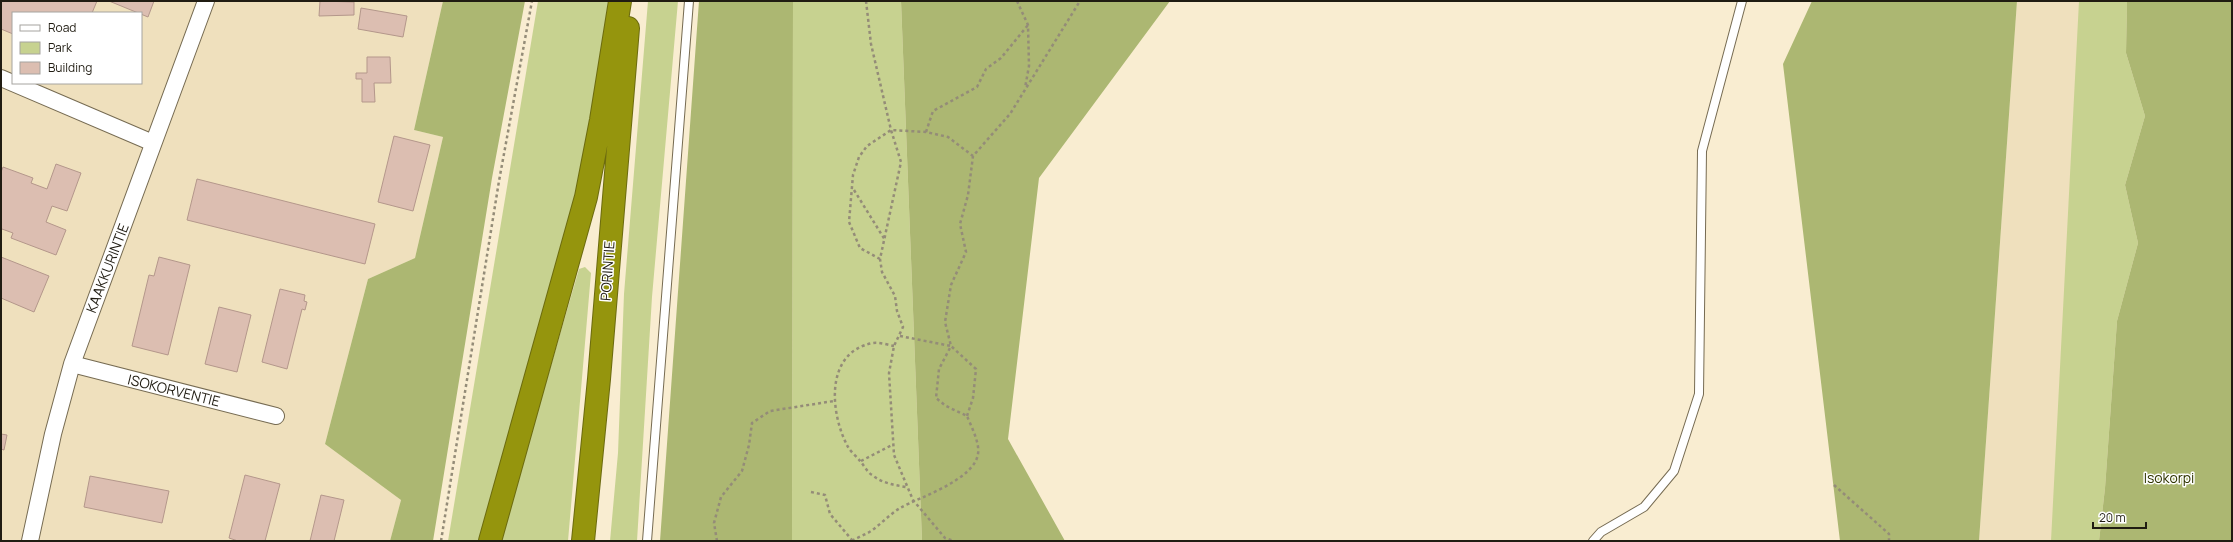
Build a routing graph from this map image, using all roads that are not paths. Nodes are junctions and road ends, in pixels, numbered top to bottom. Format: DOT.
graph roads {
  1 [pos="206,1"];
  2 [pos="620,1"];
  3 [pos="630,1"];
  4 [pos="689,1"];
  5 [pos="1742,1"];
  6 [pos="1,78"];
  7 [pos="12,83"];
  8 [pos="15,84"];
  9 [pos="153,143"];
  10 [pos="72,364"];
  11 [pos="276,416"];
  12 [pos="30,541"];
  13 [pos="490,541"];
  14 [pos="583,541"];
  15 [pos="647,541"];
  16 [pos="1594,541"];
  1 -- 9 [label="street, KAAKKURINTIE"];
  2 -- 13 [label="highway"];
  3 -- 14 [label="highway, PORINTIE"];
  4 -- 15 [label="lane"];
  5 -- 16 [label="lane"];
  6 -- 7 [label="street"];
  8 -- 9 [label="street"];
  9 -- 10 [label="street, KAAKKURINTIE"];
  10 -- 11 [label="street, ISOKORVENTIE"];
  10 -- 12 [label="street, KAAKKURINTIE"];
}
